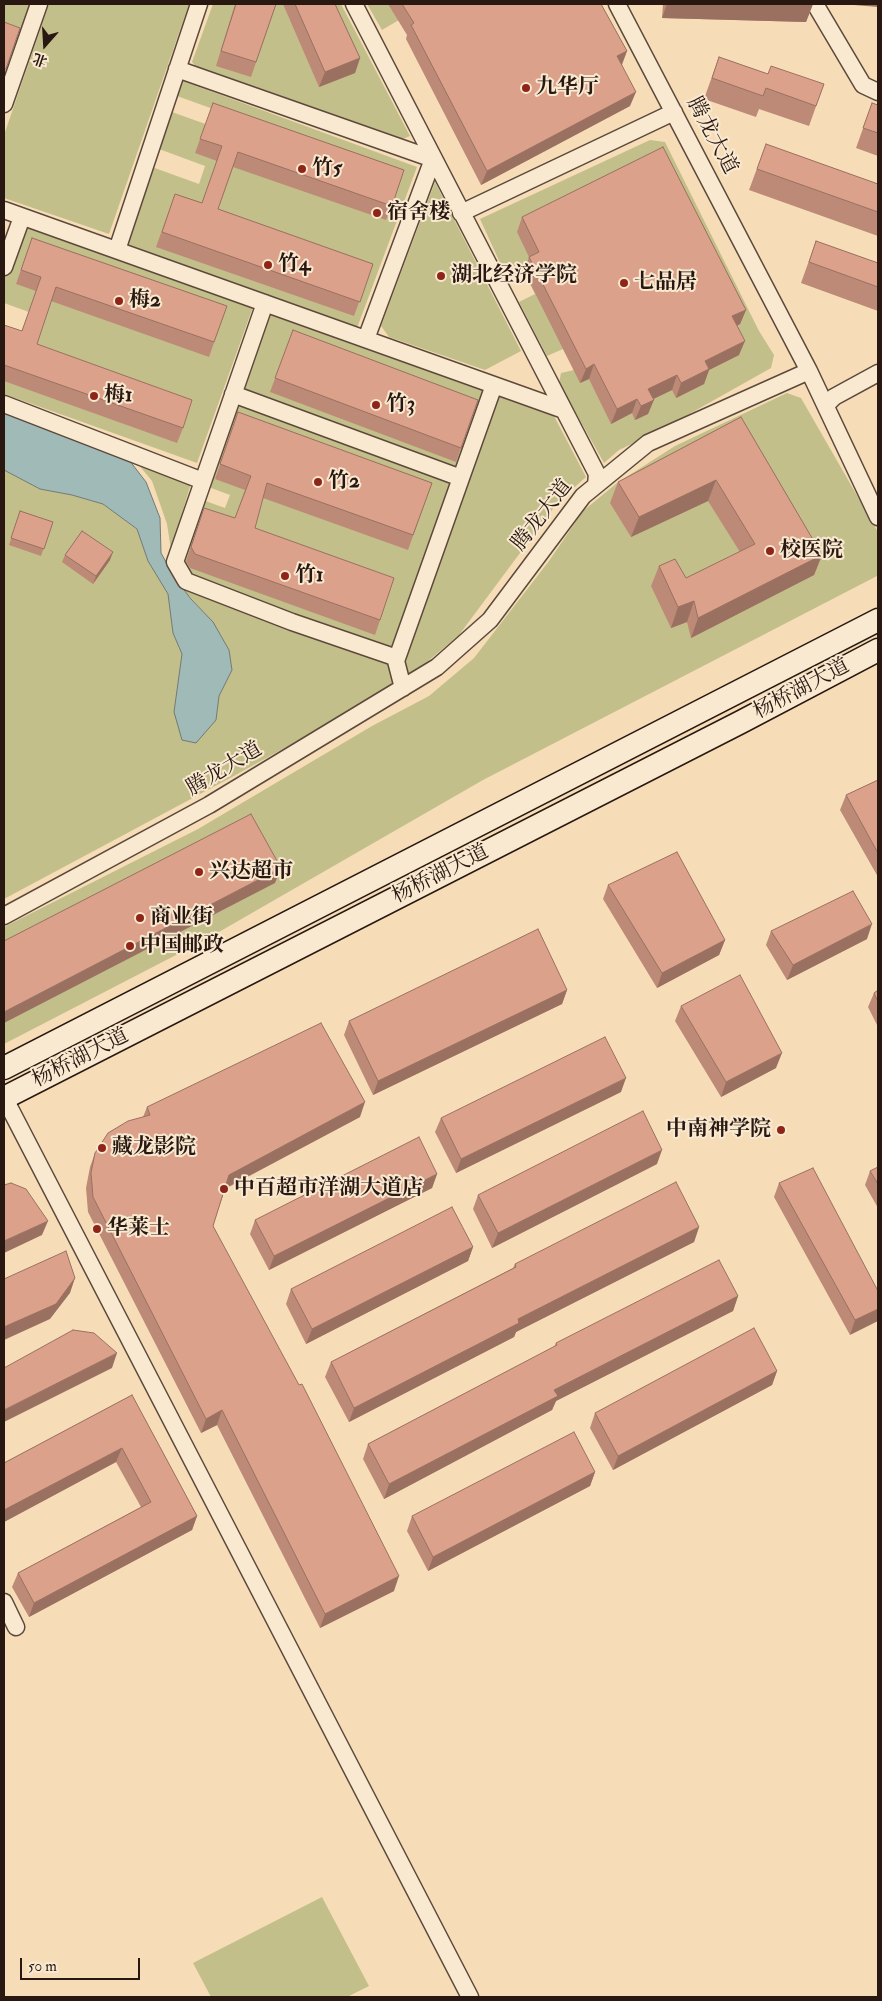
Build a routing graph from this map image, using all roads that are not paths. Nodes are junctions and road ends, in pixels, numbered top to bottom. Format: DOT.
graph roads {
  1 [pos="38,4"];
  2 [pos="199,4"];
  3 [pos="354,4"];
  4 [pos="617,4"];
  5 [pos="814,4"];
  6 [pos="177,69"];
  7 [pos="878,92"];
  8 [pos="4,104"];
  9 [pos="674,112"];
  10 [pos="433,159"];
  11 [pos="4,210"];
  12 [pos="461,213"];
  13 [pos="22,216"];
  14 [pos="117,250"];
  15 [pos="4,267"];
  16 [pos="265,303"];
  17 [pos="366,339"];
  18 [pos="809,370"];
  19 [pos="878,373"];
  20 [pos="494,385"];
  21 [pos="233,394"];
  22 [pos="4,404"];
  23 [pos="826,405"];
  24 [pos="562,409"];
  25 [pos="461,478"];
  26 [pos="203,481"];
  27 [pos="596,485"];
  28 [pos="878,517"];
  29 [pos="878,620"];
  30 [pos="878,650"];
  31 [pos="397,658"];
  32 [pos="403,688"];
  33 [pos="4,916"];
  34 [pos="4,1068"];
  35 [pos="4,1098"];
  36 [pos="4,1602"];
  37 [pos="16,1628"];
  38 [pos="470,1997"];
  1 -- 8 [label="street"];
  2 -- 6 [label="street"];
  3 -- 10 [label="street"];
  4 -- 9 [label="street, 腾龙大道"];
  5 -- 7 [label="street"];
  6 -- 10 [label="street"];
  6 -- 14 [label="street"];
  9 -- 12 [label="street"];
  9 -- 18 [label="street, 腾龙大道"];
  10 -- 12 [label="street"];
  10 -- 17 [label="street"];
  11 -- 13 [label="street"];
  12 -- 24 [label="street"];
  13 -- 14 [label="street"];
  13 -- 15 [label="street"];
  14 -- 16 [label="street"];
  16 -- 17 [label="street"];
  16 -- 21 [label="street"];
  17 -- 20 [label="street"];
  18 -- 23 [label="street"];
  18 -- 27 [label="street, 腾龙大道"];
  19 -- 23 [label="street"];
  20 -- 24 [label="street"];
  20 -- 25 [label="street"];
  21 -- 25 [label="street"];
  21 -- 26 [label="street"];
  22 -- 26 [label="street"];
  23 -- 28 [label="street"];
  24 -- 27 [label="street"];
  25 -- 31 [label="street"];
  26 -- 31 [label="street"];
  27 -- 32 [label="street, 腾龙大道"];
  29 -- 34 [label="main road, 杨桥湖大道"];
  30 -- 35 [label="main road, 杨桥湖大道"];
  31 -- 32 [label="street"];
  32 -- 33 [label="street, 腾龙大道"];
  35 -- 38 [label="street"];
  36 -- 37 [label="street"];
}
